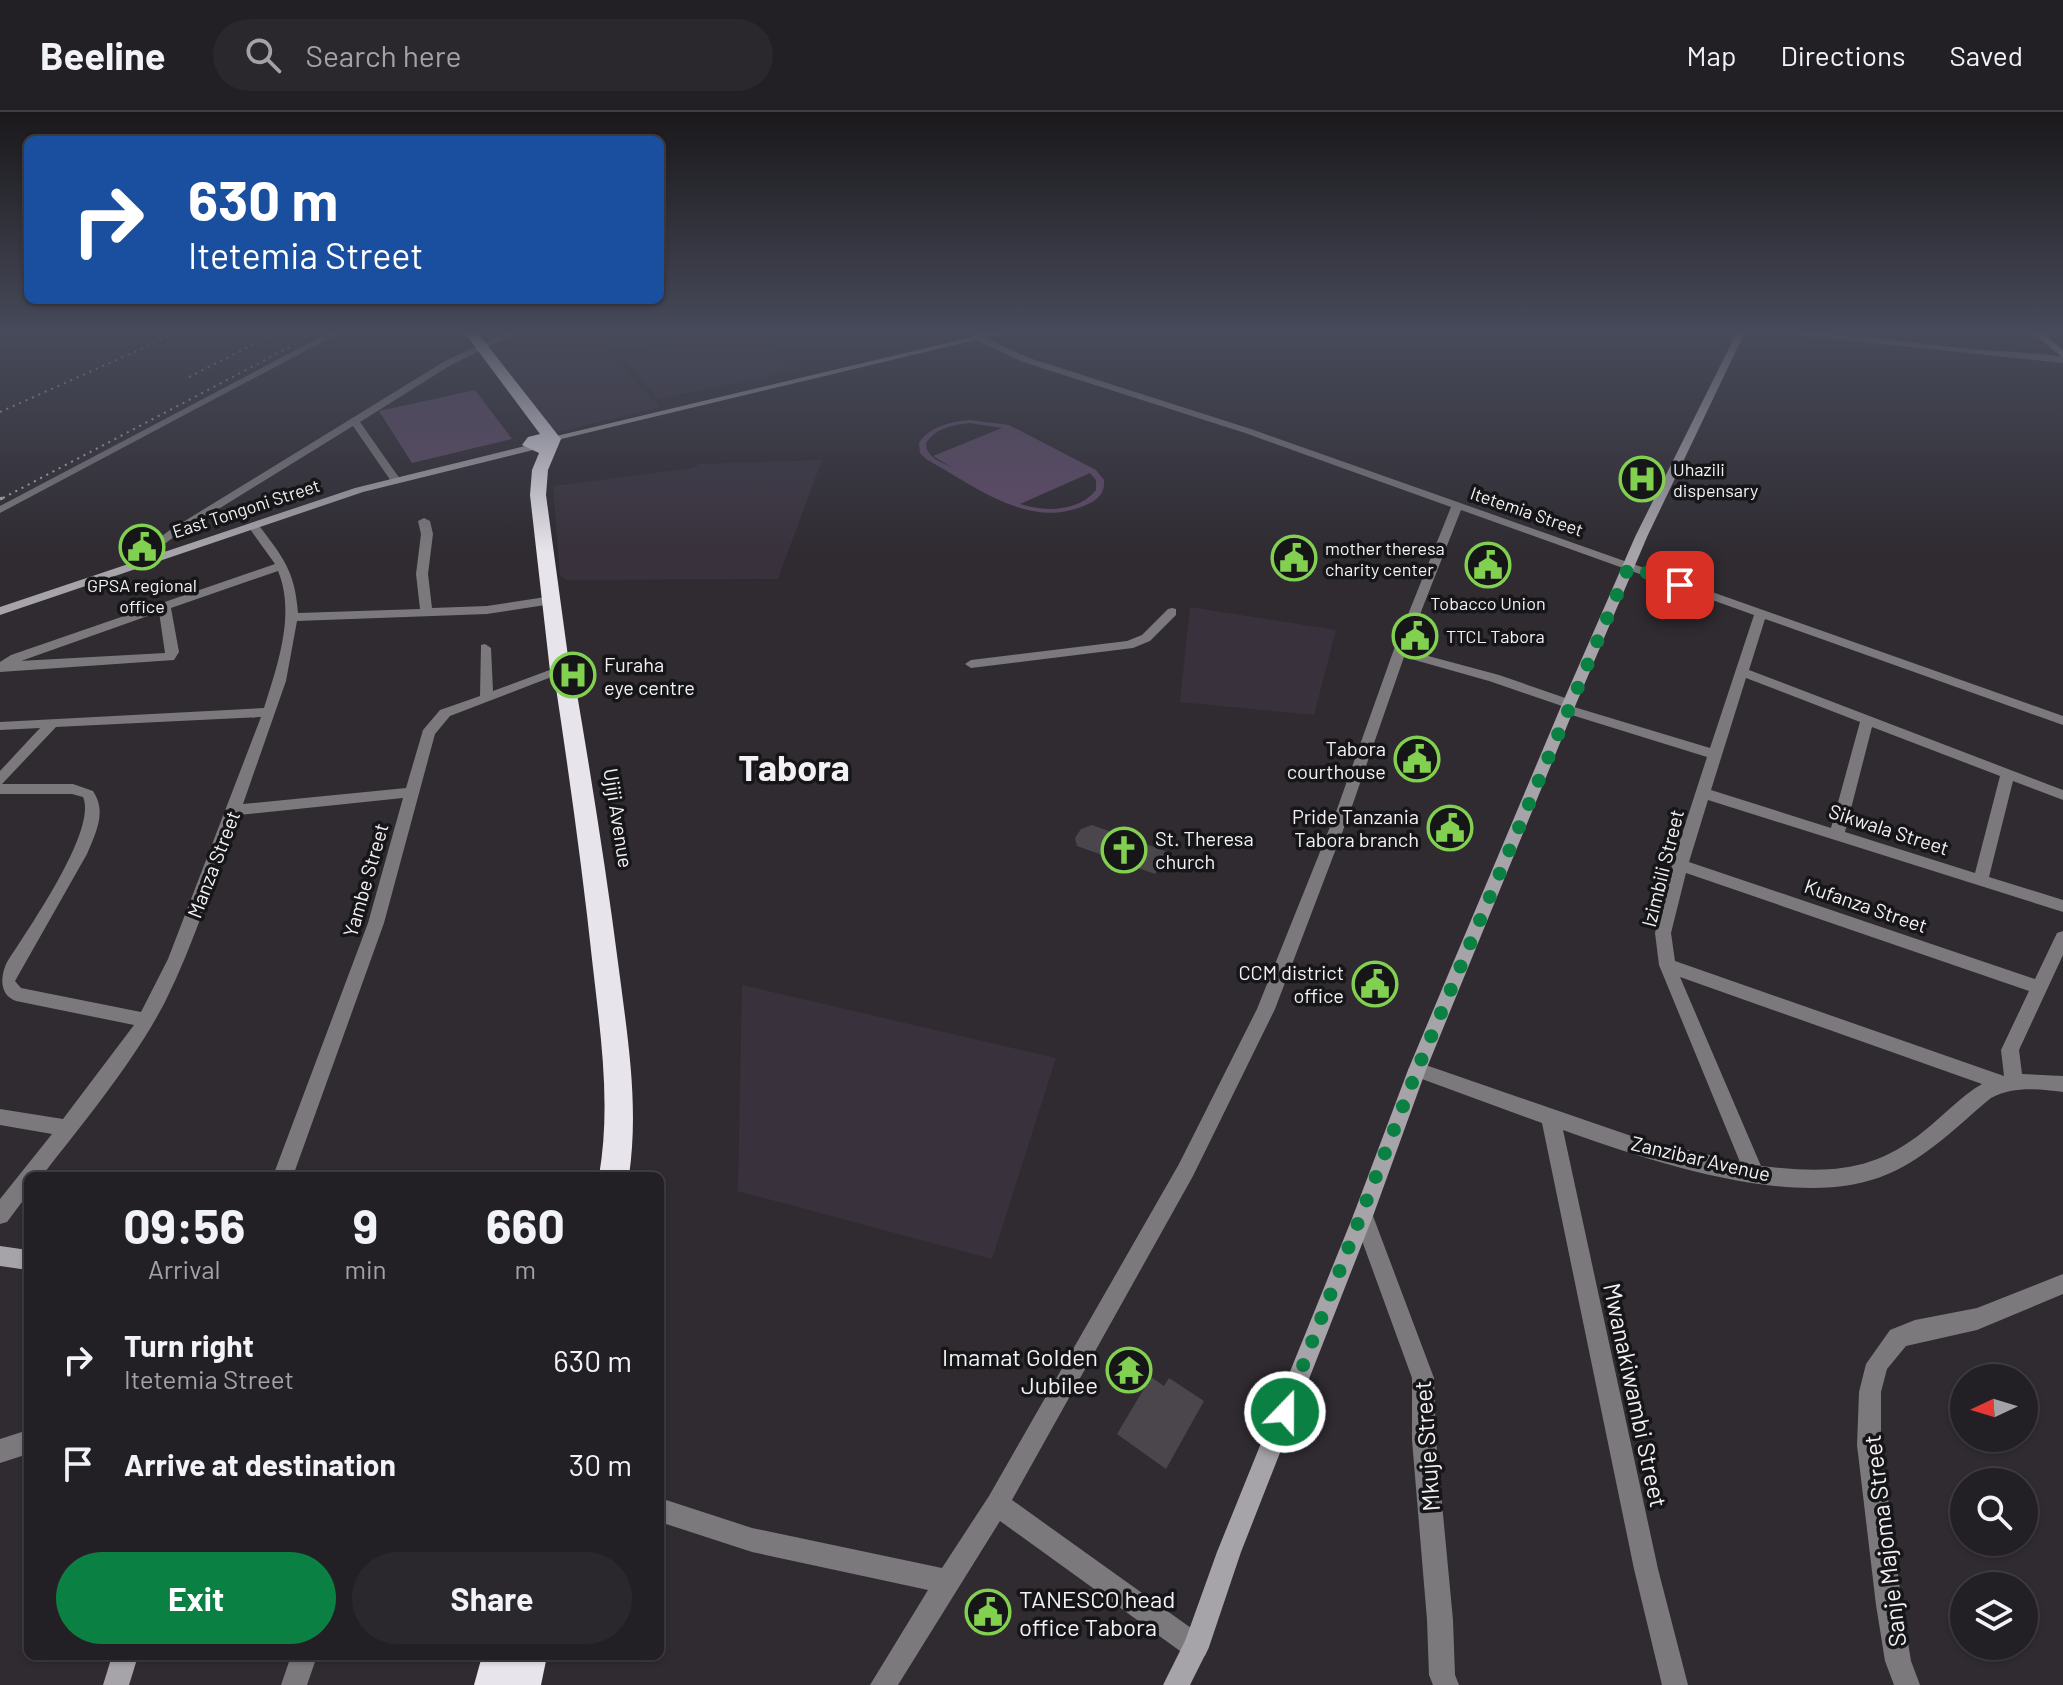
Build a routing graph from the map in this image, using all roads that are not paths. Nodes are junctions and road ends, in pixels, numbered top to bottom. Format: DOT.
graph roads {
  1 [pos="198,405"];
  2 [pos="381,405"];
  3 [pos="519,405"];
  4 [pos="692,405"];
  5 [pos="1168,405"];
  6 [pos="1706,405"];
  7 [pos="355,422"];
  8 [pos="542,441"];
  9 [pos="395,479"];
  10 [pos="1457,506"];
  11 [pos="0,510"];
  12 [pos="424,521"];
  13 [pos="253,525"];
  14 [pos="161,555"];
  15 [pos="281,566"];
  16 [pos="1629,566"];
  17 [pos="552,600"];
  18 [pos="164,606"];
  19 [pos="0,611"];
  20 [pos="426,612"];
  21 [pos="1172,612"];
  22 [pos="1761,612"];
  23 [pos="292,617"];
  24 [pos="485,648"];
  25 [pos="1399,652"];
  26 [pos="971,664"];
  27 [pos="1,667"];
  28 [pos="560,671"];
  29 [pos="1742,672"];
  30 [pos="487,698"];
  31 [pos="1568,706"];
  32 [pos="268,712"];
  33 [pos="1867,721"];
  34 [pos="2063,721"];
  35 [pos="51,725"];
  36 [pos="0,726"];
  37 [pos="1713,754"];
  38 [pos="2008,774"];
  39 [pos="0,780"];
  40 [pos="0,789"];
  41 [pos="411,792"];
  42 [pos="1703,793"];
  43 [pos="2063,795"];
  44 [pos="234,810"];
  45 [pos="1837,833"];
  46 [pos="1680,865"];
  47 [pos="1981,879"];
  48 [pos="2063,906"];
  49 [pos="2063,937"];
  50 [pos="1667,965"];
  51 [pos="3,984"];
  52 [pos="2038,987"];
  53 [pos="146,1020"];
  54 [pos="1417,1070"];
  55 [pos="2007,1082"];
  56 [pos="2063,1084"];
  57 [pos="1550,1116"];
  58 [pos="0,1117"];
  59 [pos="67,1128"];
  60 [pos="621,1140"];
  61 [pos="33,1172"];
  62 [pos="284,1172"];
  63 [pos="615,1172"];
  64 [pos="622,1172"];
  65 [pos="1755,1175"];
  66 [pos="24,1184"];
  67 [pos="0,1215"];
  68 [pos="1363,1216"];
  69 [pos="0,1256"];
  70 [pos="24,1259"];
  71 [pos="2063,1284"];
  72 [pos="24,1443"];
  73 [pos="0,1451"];
  74 [pos="997,1504"];
  75 [pos="664,1511"];
  76 [pos="946,1581"];
  77 [pos="1196,1647"];
  78 [pos="124,1660"];
  79 [pos="303,1660"];
  80 [pos="500,1660"];
  81 [pos="527,1660"];
  82 [pos="116,1685"];
  83 [pos="294,1685"];
  84 [pos="494,1685"];
  85 [pos="521,1685"];
  86 [pos="883,1685"];
  87 [pos="1176,1685"];
  88 [pos="1446,1685"];
  89 [pos="1675,1685"];
  90 [pos="1907,1685"];
  1 -- 11 [label="street"];
  2 -- 7 [label="street"];
  3 -- 8 [label="highway"];
  4 -- 8 [label="main road, East Tongoni Street"];
  5 -- 10 [label="street, Itetemia Street"];
  6 -- 16 [label="main road"];
  7 -- 9 [label="street"];
  7 -- 14 [label="street"];
  8 -- 9 [label="main road, East Tongoni Street"];
  8 -- 17 [label="highway, Ujiji Avenue"];
  9 -- 13 [label="main road, East Tongoni Street"];
  10 -- 16 [label="street, Itetemia Street"];
  10 -- 25 [label="street"];
  12 -- 20 [label="street"];
  13 -- 14 [label="main road, East Tongoni Street"];
  13 -- 15 [label="street, Manza Street"];
  14 -- 19 [label="main road, East Tongoni Street"];
  15 -- 18 [label="street"];
  15 -- 23 [label="street, Manza Street"];
  16 -- 22 [label="street, Itetemia Street"];
  16 -- 31 [label="main road"];
  17 -- 20 [label="street"];
  17 -- 28 [label="highway, Ujiji Avenue"];
  18 -- 27 [label="street"];
  18 -- 27 [label="street"];
  20 -- 23 [label="street"];
  21 -- 26 [label="street"];
  22 -- 29 [label="street, Izimbili Street"];
  22 -- 34 [label="street, Itetemia Street"];
  23 -- 32 [label="street, Manza Street"];
  24 -- 30 [label="street"];
  25 -- 31 [label="street"];
  25 -- 74 [label="street"];
  28 -- 30 [label="street, Yambe Street"];
  28 -- 60 [label="highway, Ujiji Avenue"];
  29 -- 33 [label="street"];
  29 -- 37 [label="street, Izimbili Street"];
  30 -- 41 [label="street, Yambe Street"];
  31 -- 37 [label="street"];
  31 -- 54 [label="main road"];
  32 -- 35 [label="street"];
  32 -- 44 [label="street, Manza Street"];
  33 -- 38 [label="street"];
  33 -- 45 [label="street"];
  35 -- 36 [label="street"];
  35 -- 39 [label="street"];
  37 -- 42 [label="street, Izimbili Street"];
  38 -- 43 [label="street"];
  38 -- 47 [label="street"];
  40 -- 51 [label="street"];
  41 -- 44 [label="street"];
  41 -- 62 [label="street, Yambe Street"];
  42 -- 45 [label="street, Sikwala Street"];
  42 -- 46 [label="street, Izimbili Street"];
  44 -- 53 [label="street, Manza Street"];
  45 -- 47 [label="street, Sikwala Street"];
  46 -- 50 [label="street, Izimbili Street"];
  46 -- 52 [label="street, Kufanza Street"];
  47 -- 48 [label="street, Sikwala Street"];
  49 -- 52 [label="street"];
  50 -- 55 [label="street"];
  50 -- 65 [label="street, Izimbili Street"];
  51 -- 53 [label="street"];
  52 -- 55 [label="street"];
  53 -- 59 [label="street, Manza Street"];
  54 -- 57 [label="street, Zanzibar Avenue"];
  54 -- 68 [label="main road"];
  55 -- 56 [label="street"];
  55 -- 65 [label="street, Zanzibar Avenue"];
  57 -- 65 [label="street, Zanzibar Avenue"];
  57 -- 89 [label="street, Mwanakiwambi Street"];
  58 -- 59 [label="street"];
  59 -- 61 [label="street, Manza Street"];
  60 -- 63 [label="highway, Ujiji Avenue"];
  60 -- 64 [label="highway"];
  66 -- 67 [label="street, Manza Street"];
  68 -- 77 [label="main road"];
  68 -- 88 [label="street, Mkuje Street"];
  69 -- 70 [label="main road"];
  71 -- 90 [label="street, Sanje Majoma Street"];
  72 -- 73 [label="street"];
  74 -- 76 [label="street"];
  74 -- 77 [label="street"];
  75 -- 76 [label="street"];
  76 -- 86 [label="street"];
  77 -- 87 [label="main road"];
  78 -- 82 [label="main road"];
  79 -- 83 [label="street"];
  80 -- 84 [label="highway"];
  81 -- 85 [label="highway"];
}
